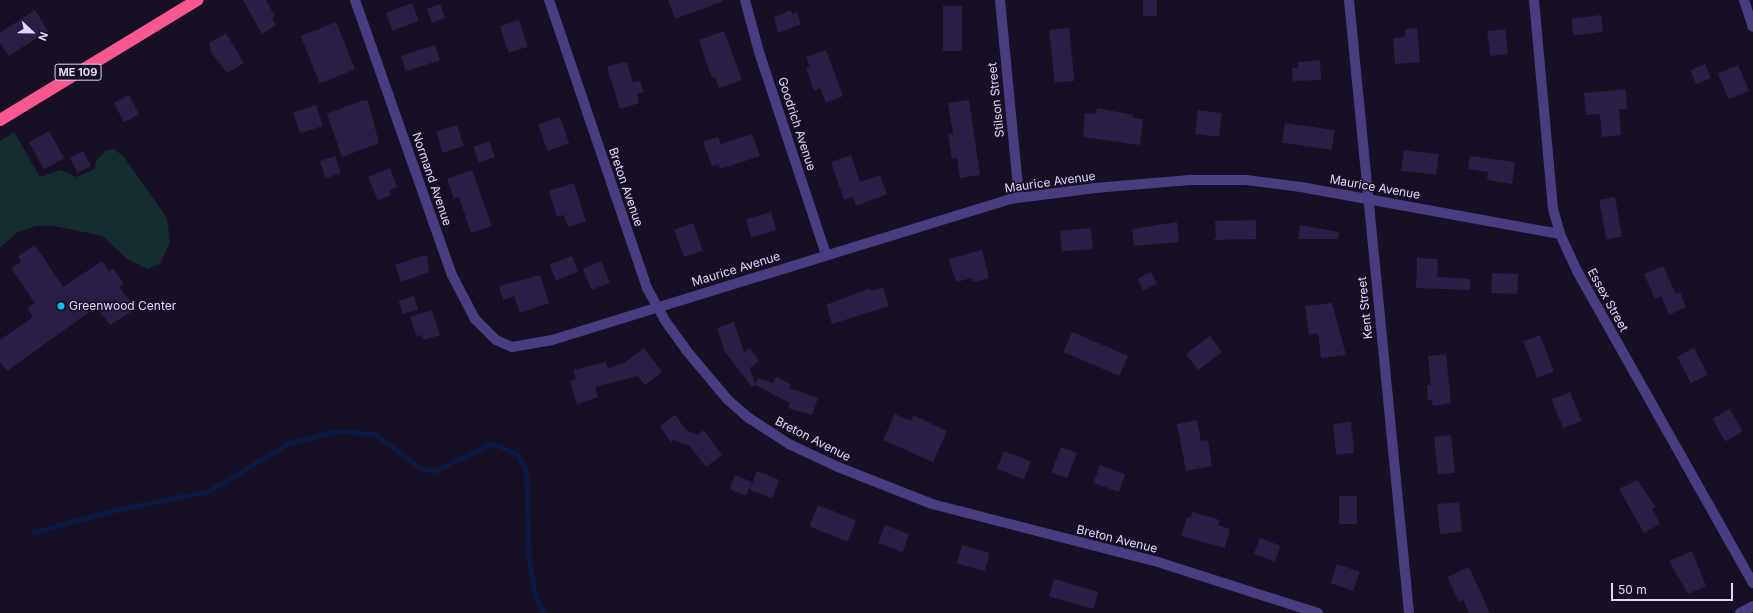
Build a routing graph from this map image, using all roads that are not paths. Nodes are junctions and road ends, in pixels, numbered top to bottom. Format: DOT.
graph roads {
  1 [pos="197,0"];
  2 [pos="355,0"];
  3 [pos="549,0"];
  4 [pos="745,0"];
  5 [pos="1000,0"];
  6 [pos="1349,0"];
  7 [pos="1534,0"];
  8 [pos="1744,0"];
  9 [pos="1753,27"];
  10 [pos="0,120"];
  11 [pos="1019,198"];
  12 [pos="1367,199"];
  13 [pos="1560,234"];
  14 [pos="826,254"];
  15 [pos="657,308"];
  16 [pos="512,347"];
  17 [pos="1753,582"];
  18 [pos="1753,606"];
  19 [pos="1318,613"];
  20 [pos="1409,613"];
  21 [pos="1740,613"];
  1 -- 10 [label="highway, ME 109"];
  2 -- 16 [label="street, Normand Avenue"];
  3 -- 15 [label="street, Breton Avenue"];
  4 -- 14 [label="street, Goodrich Avenue"];
  5 -- 11 [label="street, Stilson Street"];
  6 -- 12 [label="street, Kent Street"];
  7 -- 13 [label="street, Essex Street"];
  8 -- 9 [label="street"];
  11 -- 12 [label="street, Maurice Avenue"];
  11 -- 14 [label="street, Maurice Avenue"];
  12 -- 13 [label="street, Maurice Avenue"];
  12 -- 20 [label="street, Kent Street"];
  13 -- 17 [label="street, Essex Street"];
  14 -- 15 [label="street, Maurice Avenue"];
  15 -- 16 [label="street, Maurice Avenue"];
  15 -- 19 [label="street, Breton Avenue"];
  18 -- 21 [label="street"];
}
